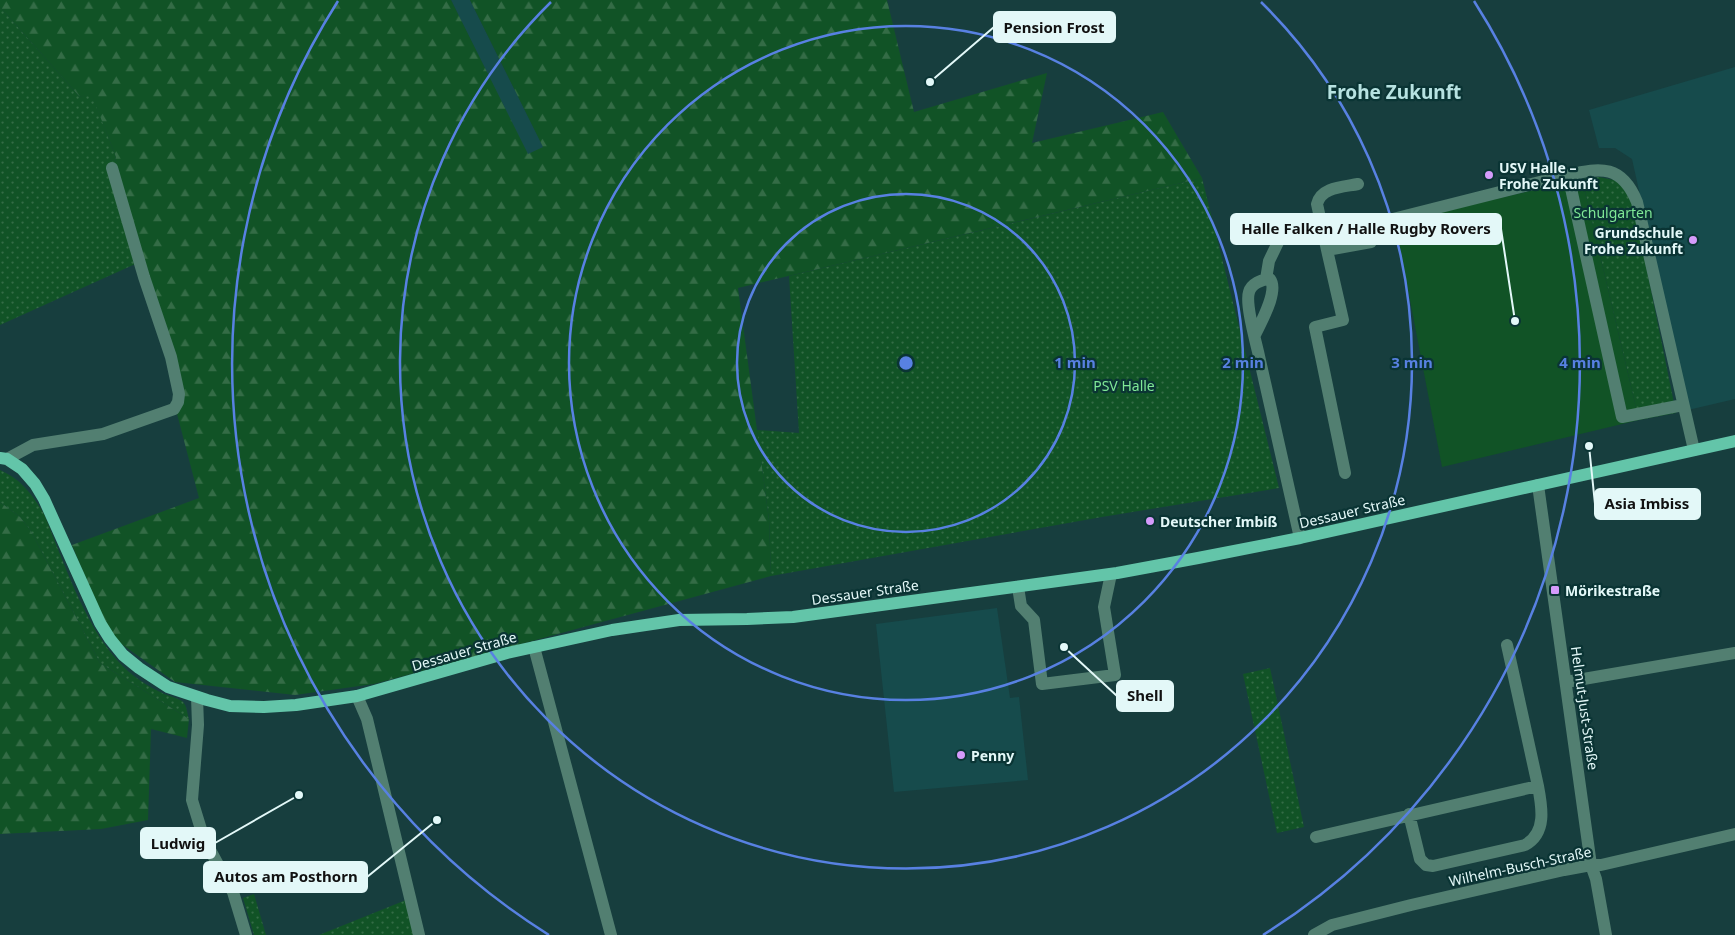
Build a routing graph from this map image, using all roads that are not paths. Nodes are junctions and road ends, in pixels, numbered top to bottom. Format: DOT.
graph roads {
  1 [pos="112,168"];
  2 [pos="1568,175"];
  3 [pos="1358,184"];
  4 [pos="1321,223"];
  5 [pos="1327,250"];
  6 [pos="1266,279"];
  7 [pos="1255,335"];
  8 [pos="1683,405"];
  9 [pos="1735,441"];
  10 [pos="1694,450"];
  11 [pos="3,458"];
  12 [pos="1345,473"];
  13 [pos="1538,485"];
  14 [pos="1300,538"];
  15 [pos="1111,574"];
  16 [pos="1018,587"];
  17 [pos="1507,645"];
  18 [pos="534,647"];
  19 [pos="1735,653"];
  20 [pos="1566,682"];
  21 [pos="356,696"];
  22 [pos="197,697"];
  23 [pos="1538,786"];
  24 [pos="1409,814"];
  25 [pos="1735,834"];
  26 [pos="1316,837"];
  27 [pos="1591,865"];
  28 [pos="246,935"];
  29 [pos="419,935"];
  30 [pos="612,935"];
  31 [pos="1314,935"];
  32 [pos="1606,935"];
  1 -- 11 [label="street"];
  2 -- 5 [label="street"];
  2 -- 8 [label="street"];
  2 -- 8 [label="street"];
  3 -- 4 [label="street"];
  4 -- 5 [label="street"];
  4 -- 6 [label="street"];
  5 -- 12 [label="street"];
  6 -- 7 [label="street"];
  6 -- 7 [label="street"];
  7 -- 14 [label="street"];
  8 -- 10 [label="street"];
  9 -- 10 [label="main road, Dessauer Straße"];
  10 -- 13 [label="main road, Dessauer Straße"];
  11 -- 22 [label="main road, Dessauer Straße"];
  13 -- 14 [label="main road, Dessauer Straße"];
  13 -- 20 [label="street, Helmut-Just-Straße"];
  14 -- 15 [label="main road, Dessauer Straße"];
  15 -- 16 [label="main road, Dessauer Straße"];
  15 -- 16 [label="street"];
  16 -- 18 [label="main road, Dessauer Straße"];
  17 -- 23 [label="street"];
  18 -- 21 [label="main road, Dessauer Straße"];
  18 -- 30 [label="street"];
  19 -- 20 [label="street"];
  20 -- 27 [label="street, Helmut-Just-Straße"];
  21 -- 22 [label="main road, Dessauer Straße"];
  21 -- 29 [label="street"];
  22 -- 28 [label="street"];
  23 -- 24 [label="street"];
  23 -- 24 [label="street"];
  24 -- 26 [label="street"];
  25 -- 27 [label="street, Wilhelm-Busch-Straße"];
  27 -- 31 [label="street, Wilhelm-Busch-Straße"];
  27 -- 32 [label="street, Helmut-Just-Straße"];
}
